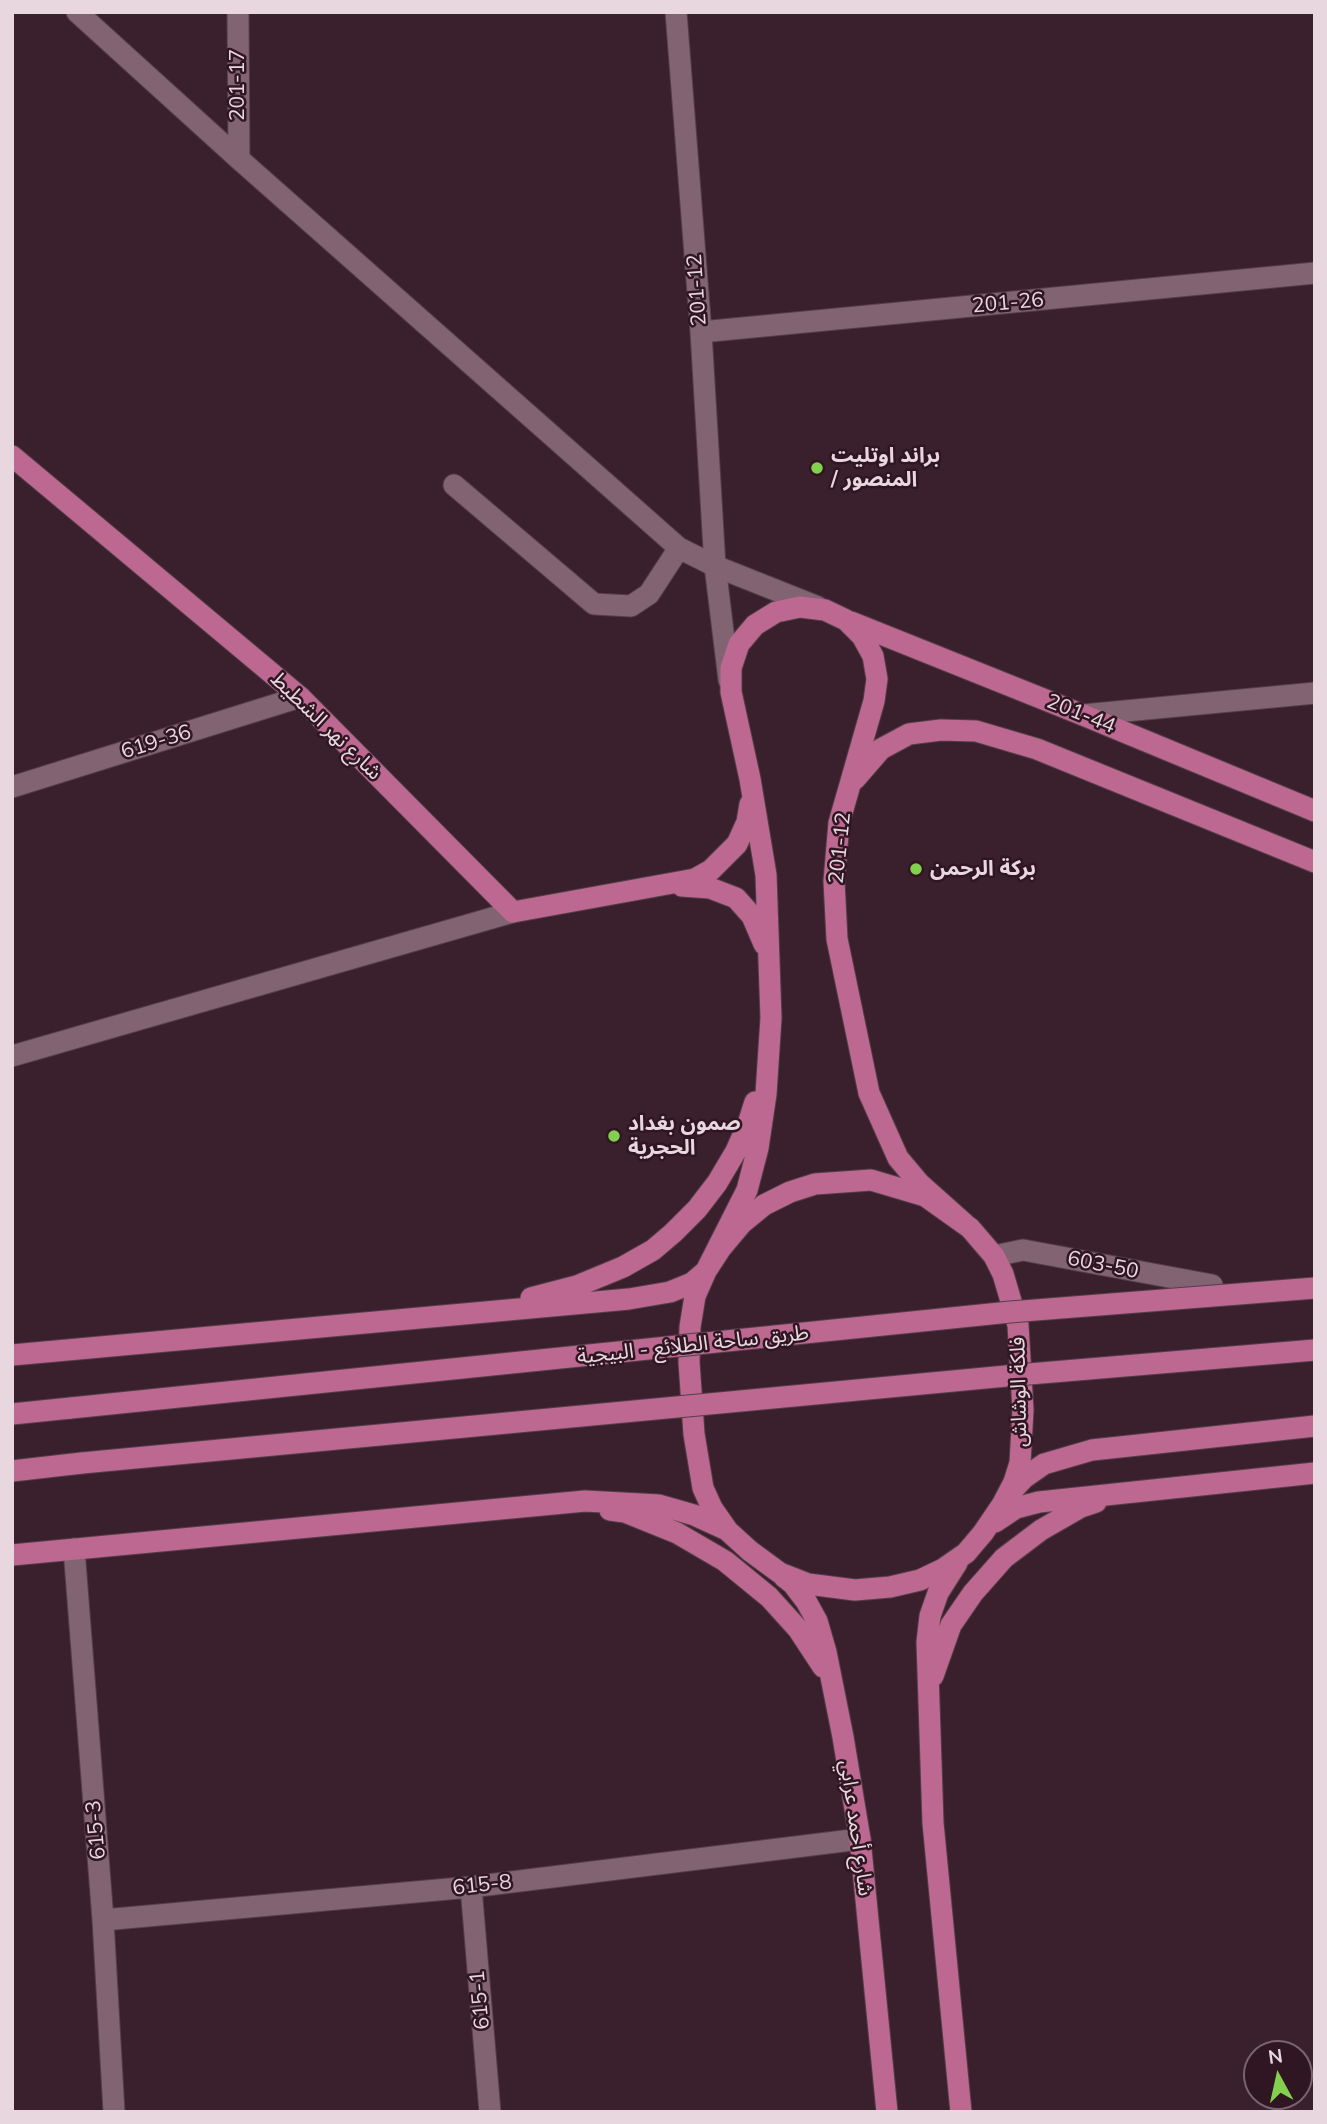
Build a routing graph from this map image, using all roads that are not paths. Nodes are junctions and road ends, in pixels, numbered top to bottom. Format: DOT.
graph roads {
  1 [pos="77,12"];
  2 [pos="238,12"];
  3 [pos="676,12"];
  4 [pos="239,159"];
  5 [pos="1315,274"];
  6 [pos="701,331"];
  7 [pos="18,466"];
  8 [pos="454,485"];
  9 [pos="678,548"];
  10 [pos="715,566"];
  11 [pos="825,610"];
  12 [pos="846,620"];
  13 [pos="731,692"];
  14 [pos="1315,693"];
  15 [pos="300,697"];
  16 [pos="1083,715"];
  17 [pos="750,779"];
  18 [pos="12,787"];
  19 [pos="1315,811"];
  20 [pos="839,823"];
  21 [pos="1315,862"];
  22 [pos="662,886"];
  23 [pos="513,912"];
  24 [pos="771,968"];
  25 [pos="771,1018"];
  26 [pos="12,1056"];
  27 [pos="965,1224"];
  28 [pos="994,1256"];
  29 [pos="706,1271"];
  30 [pos="1212,1285"];
  31 [pos="1315,1288"];
  32 [pos="458,1314"];
  33 [pos="1315,1350"];
  34 [pos="12,1355"];
  35 [pos="12,1414"];
  36 [pos="1315,1426"];
  37 [pos="12,1471"];
  38 [pos="1315,1473"];
  39 [pos="1125,1492"];
  40 [pos="1005,1499"];
  41 [pos="532,1504"];
  42 [pos="728,1531"];
  43 [pos="983,1533"];
  44 [pos="74,1549"];
  45 [pos="966,1553"];
  46 [pos="12,1555"];
  47 [pos="769,1565"];
  48 [pos="929,1730"];
  49 [pos="843,1737"];
  50 [pos="860,1839"];
  51 [pos="471,1887"];
  52 [pos="103,1920"];
  53 [pos="114,2112"];
  54 [pos="490,2112"];
  55 [pos="887,2112"];
  56 [pos="961,2112"];
  1 -- 4 [label="street"];
  2 -- 4 [label="street, 201-17"];
  3 -- 6 [label="street, 201-12"];
  4 -- 9 [label="street"];
  5 -- 6 [label="street, 201-26"];
  6 -- 10 [label="street, 201-12"];
  7 -- 15 [label="main road, شارع نهر الشطيط"];
  8 -- 9 [label="street"];
  9 -- 10 [label="street"];
  10 -- 11 [label="street"];
  10 -- 13 [label="street, 201-12"];
  11 -- 12 [label="main road, 201-12"];
  11 -- 13 [label="main road, 201-12"];
  12 -- 16 [label="main road, 201-44"];
  12 -- 20 [label="main road, 201-12"];
  13 -- 17 [label="main road, 201-12"];
  14 -- 16 [label="street"];
  15 -- 18 [label="street, 619-36"];
  15 -- 23 [label="main road, شارع نهر الشطيط"];
  16 -- 19 [label="main road, 201-44"];
  17 -- 22 [label="main road"];
  17 -- 24 [label="main road, 201-12"];
  20 -- 21 [label="main road"];
  20 -- 27 [label="main road, 201-12"];
  22 -- 23 [label="main road"];
  22 -- 24 [label="main road"];
  23 -- 26 [label="street"];
  24 -- 25 [label="main road, 201-12"];
  25 -- 29 [label="main road, 201-12"];
  25 -- 32 [label="main road"];
  27 -- 28 [label="main road, فلكة الوشاش"];
  27 -- 29 [label="main road, فلكة الوشاش"];
  28 -- 30 [label="street, 603-50"];
  28 -- 40 [label="main road, فلكة الوشاش"];
  29 -- 32 [label="main road"];
  29 -- 42 [label="main road, فلكة الوشاش"];
  31 -- 35 [label="main road, طريق ساحة الطلائع - البيجية, bridge"];
  32 -- 34 [label="main road"];
  33 -- 37 [label="main road, bridge"];
  36 -- 40 [label="main road"];
  38 -- 39 [label="main road"];
  39 -- 43 [label="main road"];
  39 -- 48 [label="main road"];
  40 -- 43 [label="main road, فلكة الوشاش"];
  41 -- 42 [label="main road"];
  41 -- 44 [label="main road"];
  41 -- 49 [label="main road"];
  42 -- 47 [label="main road, فلكة الوشاش"];
  43 -- 45 [label="main road, فلكة الوشاش"];
  44 -- 46 [label="main road"];
  44 -- 52 [label="street, 615-3"];
  45 -- 47 [label="main road, فلكة الوشاش"];
  45 -- 48 [label="main road"];
  47 -- 49 [label="main road, شارع أحمد عرابي"];
  48 -- 56 [label="main road"];
  49 -- 50 [label="main road, شارع أحمد عرابي"];
  50 -- 51 [label="street, 615-8"];
  50 -- 55 [label="main road, شارع أحمد عرابي"];
  51 -- 52 [label="street, 615-8"];
  51 -- 54 [label="street, 615-1"];
  52 -- 53 [label="street, 615-3"];
}
